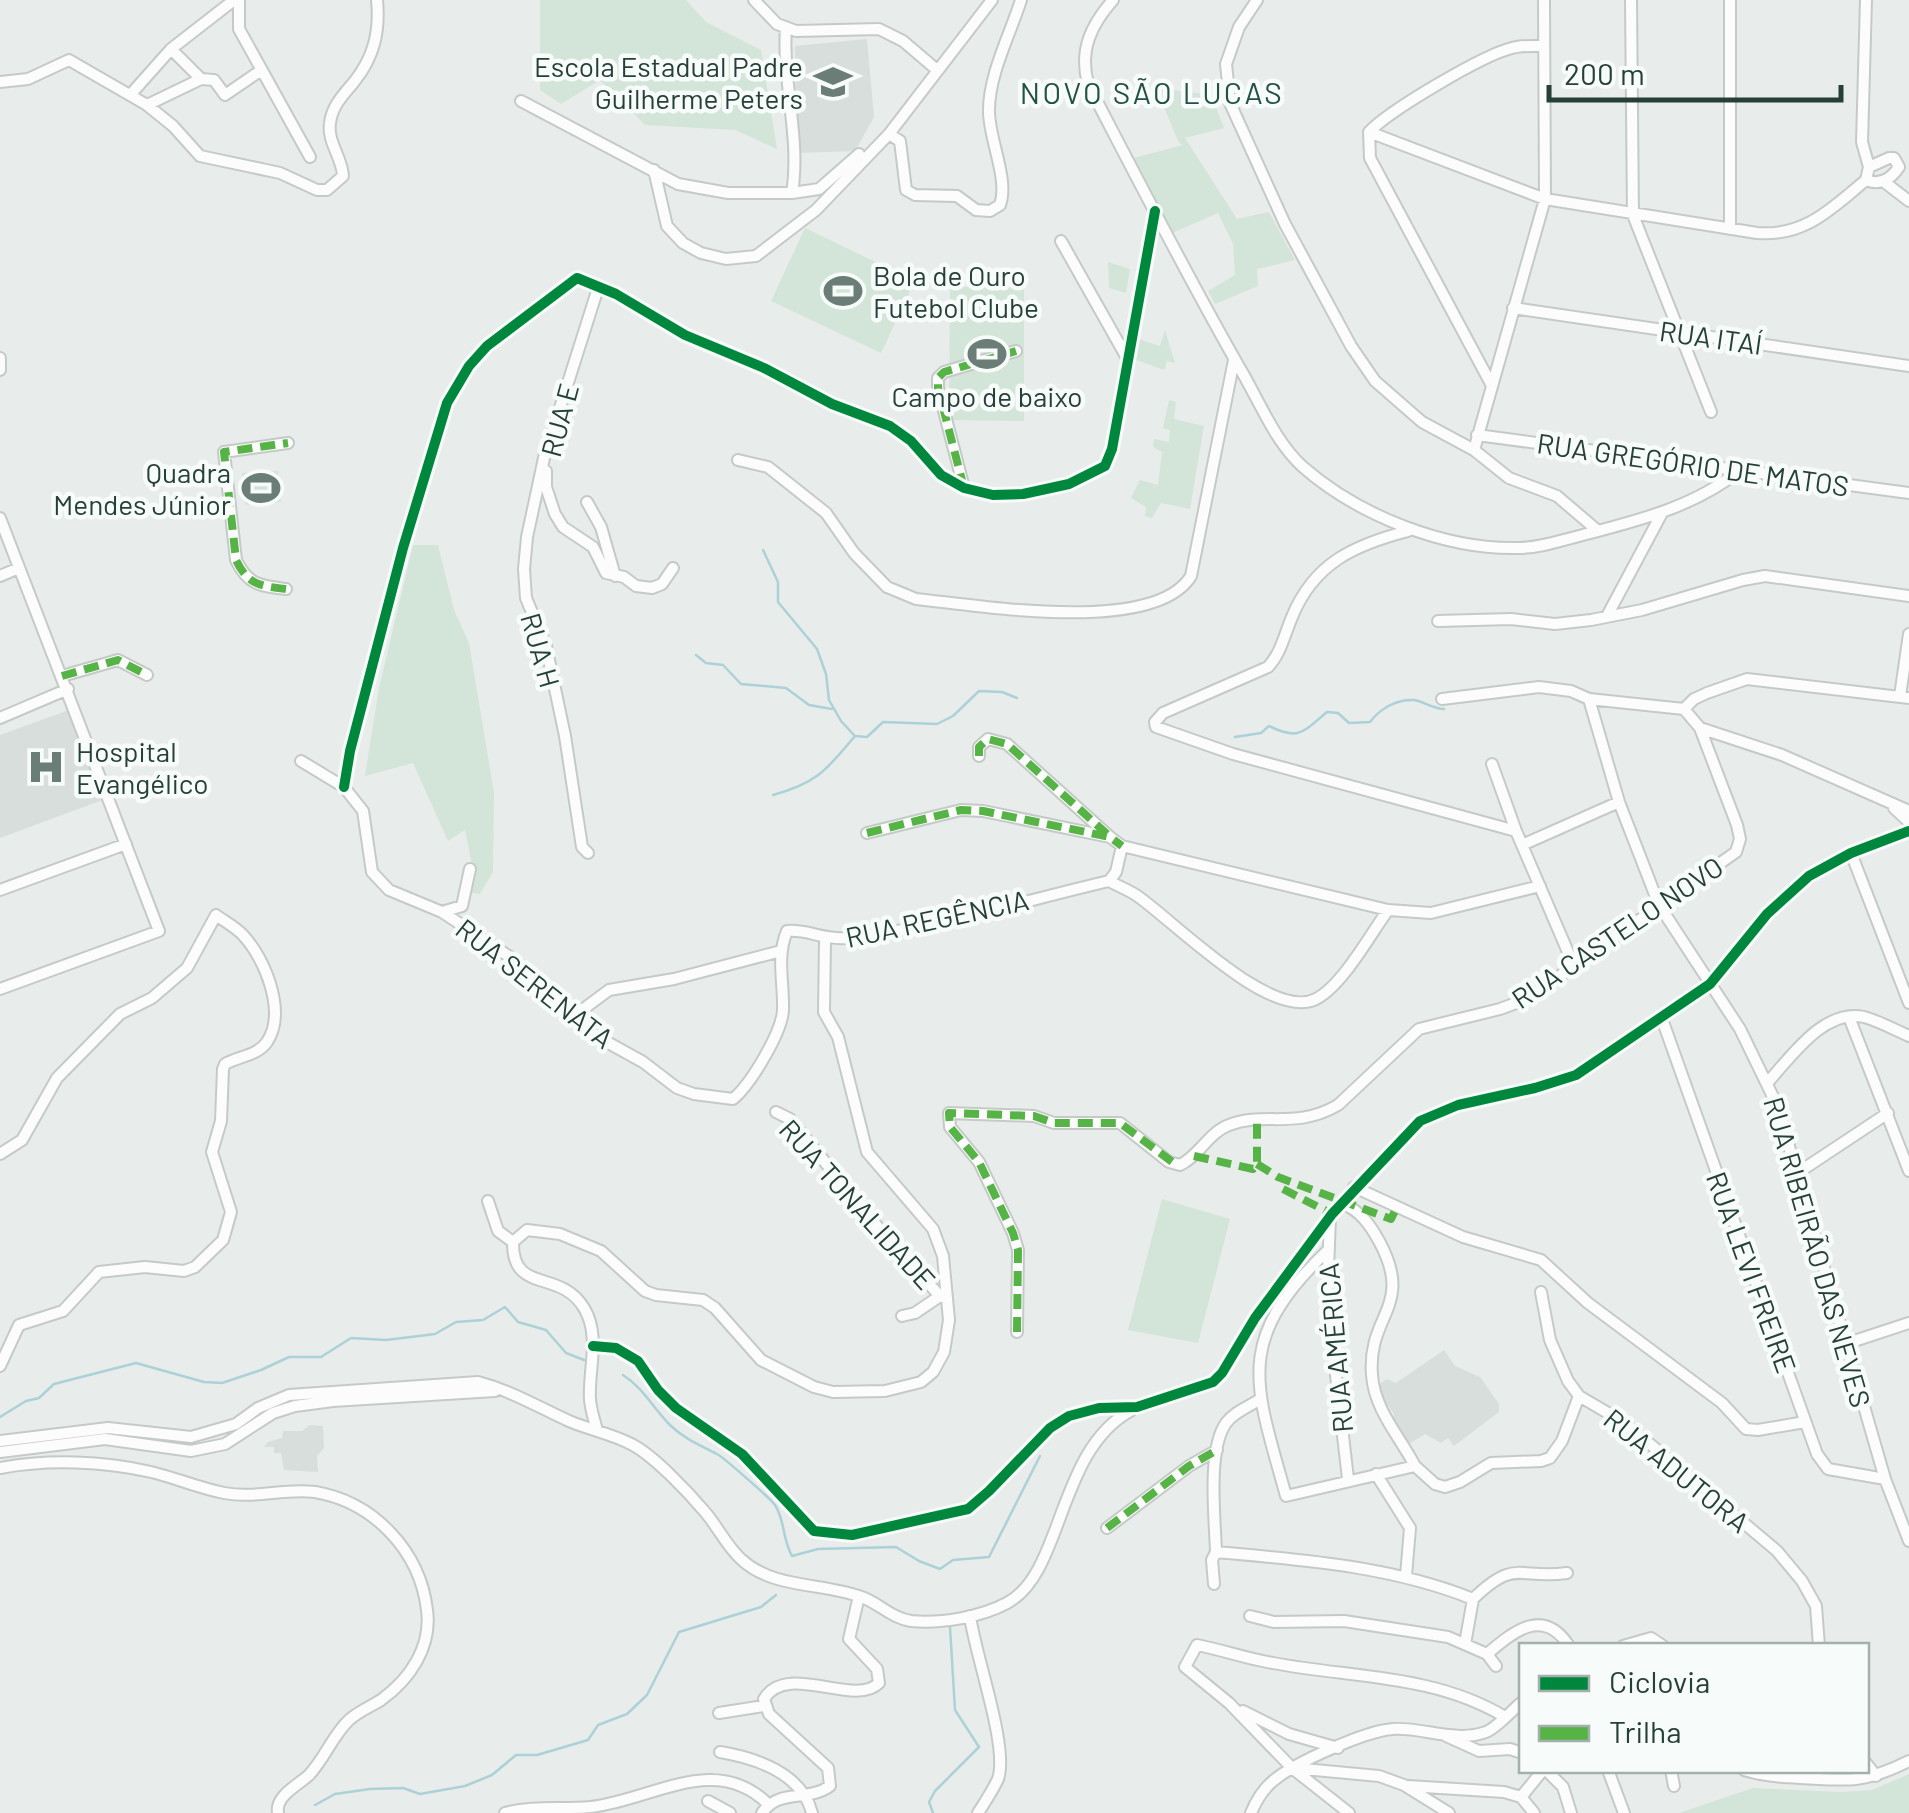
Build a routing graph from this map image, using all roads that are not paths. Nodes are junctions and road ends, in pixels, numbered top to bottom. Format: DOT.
graph roads {
  1 [pos="237,0"];
  2 [pos="377,0"];
  3 [pos="754,0"];
  4 [pos="992,0"];
  5 [pos="1021,0"];
  6 [pos="1113,0"];
  7 [pos="1257,0"];
  8 [pos="1544,0"];
  9 [pos="1631,0"];
  10 [pos="1730,0"];
  11 [pos="1866,0"];
  12 [pos="786,27"];
  13 [pos="1544,46"];
  14 [pos="171,49"];
  15 [pos="937,70"];
  16 [pos="260,71"];
  17 [pos="201,78"];
  18 [pos="0,82"];
  19 [pos="131,94"];
  20 [pos="521,100"];
  21 [pos="147,105"];
  22 [pos="1368,132"];
  23 [pos="889,134"];
  24 [pos="859,154"];
  25 [pos="310,157"];
  26 [pos="1902,160"];
  27 [pos="1869,167"];
  28 [pos="654,170"];
  29 [pos="1866,180"];
  30 [pos="1883,181"];
  31 [pos="792,193"];
  32 [pos="1545,199"];
  33 [pos="1909,201"];
  34 [pos="1155,211"];
  35 [pos="1633,215"];
  36 [pos="1730,230"];
  37 [pos="1060,241"];
  38 [pos="598,288"];
  39 [pos="1513,308"];
  40 [pos="1679,333"];
  41 [pos="1016,351"];
  42 [pos="0,358"];
  43 [pos="1127,358"];
  44 [pos="1234,359"];
  45 [pos="1909,366"];
  46 [pos="0,370"];
  47 [pos="1490,384"];
  48 [pos="1711,412"];
  49 [pos="1476,435"];
  50 [pos="288,443"];
  51 [pos="547,444"];
  52 [pos="1474,450"];
  53 [pos="738,460"];
  54 [pos="1739,471"];
  55 [pos="964,488"];
  56 [pos="1909,493"];
  57 [pos="587,502"];
  58 [pos="1662,513"];
  59 [pos="0,518"];
  60 [pos="1409,531"];
  61 [pos="1598,531"];
  62 [pos="19,568"];
  63 [pos="673,568"];
  64 [pos="0,576"];
  65 [pos="615,576"];
  66 [pos="286,589"];
  67 [pos="1909,596"];
  68 [pos="1607,616"];
  69 [pos="1438,621"];
  70 [pos="1909,634"];
  71 [pos="147,675"];
  72 [pos="62,676"];
  73 [pos="68,690"];
  74 [pos="1905,697"];
  75 [pos="1589,699"];
  76 [pos="1442,700"];
  77 [pos="1684,709"];
  78 [pos="0,718"];
  79 [pos="1700,728"];
  80 [pos="978,756"];
  81 [pos="301,761"];
  82 [pos="1492,764"];
  83 [pos="344,787"];
  84 [pos="1619,802"];
  85 [pos="1890,804"];
  86 [pos="1909,811"];
  87 [pos="1909,822"];
  88 [pos="1909,831"];
  89 [pos="1516,832"];
  90 [pos="867,833"];
  91 [pos="1110,837"];
  92 [pos="126,844"];
  93 [pos="1522,845"];
  94 [pos="1122,846"];
  95 [pos="588,853"];
  96 [pos="1851,853"];
  97 [pos="470,869"];
  98 [pos="1109,881"];
  99 [pos="1540,886"];
  100 [pos="0,890"];
  101 [pos="1659,905"];
  102 [pos="1388,910"];
  103 [pos="442,912"];
  104 [pos="825,940"];
  105 [pos="780,951"];
  106 [pos="1574,966"];
  107 [pos="1710,984"];
  108 [pos="0,990"];
  109 [pos="1909,1003"];
  110 [pos="574,1016"];
  111 [pos="1849,1017"];
  112 [pos="1662,1019"];
  113 [pos="1909,1036"];
  114 [pos="1768,1082"];
  115 [pos="776,1112"];
  116 [pos="1888,1112"];
  117 [pos="0,1154"];
  118 [pos="1909,1171"];
  119 [pos="1799,1172"];
  120 [pos="1354,1188"];
  121 [pos="488,1201"];
  122 [pos="1342,1202"];
  123 [pos="1330,1217"];
  124 [pos="512,1242"];
  125 [pos="1327,1251"];
  126 [pos="1540,1292"];
  127 [pos="944,1297"];
  128 [pos="908,1315"];
  129 [pos="1909,1322"];
  130 [pos="1017,1332"];
  131 [pos="1845,1344"];
  132 [pos="593,1346"];
  133 [pos="0,1366"];
  134 [pos="1578,1396"];
  135 [pos="1259,1400"];
  136 [pos="1137,1407"];
  137 [pos="1806,1422"];
  138 [pos="598,1430"];
  139 [pos="1216,1450"];
  140 [pos="1,1453"];
  141 [pos="1415,1466"];
  142 [pos="1376,1474"];
  143 [pos="1885,1479"];
  144 [pos="1348,1480"];
  145 [pos="1107,1528"];
  146 [pos="1908,1538"];
  147 [pos="1216,1552"];
  148 [pos="1567,1574"];
  149 [pos="1406,1576"];
  150 [pos="1214,1584"];
  151 [pos="859,1596"];
  152 [pos="1473,1600"];
  153 [pos="970,1616"];
  154 [pos="1250,1616"];
  155 [pos="1566,1643"];
  156 [pos="1634,1643"];
  157 [pos="1658,1643"];
  158 [pos="1819,1643"];
  159 [pos="1465,1644"];
  160 [pos="1487,1654"];
  161 [pos="1496,1666"];
  162 [pos="1229,1703"];
  163 [pos="1519,1705"];
  164 [pos="764,1706"];
  165 [pos="719,1712"];
  166 [pos="1505,1717"];
  167 [pos="1444,1735"];
  168 [pos="1339,1748"];
  169 [pos="720,1752"];
  170 [pos="1519,1752"];
  171 [pos="1909,1761"];
  172 [pos="1869,1767"];
  173 [pos="1292,1768"];
  174 [pos="1541,1773"];
  175 [pos="1547,1773"];
  176 [pos="1609,1773"];
  177 [pos="1671,1773"];
  178 [pos="1757,1773"];
  179 [pos="1876,1776"];
  180 [pos="1404,1786"];
  181 [pos="1674,1786"];
  182 [pos="808,1794"];
  183 [pos="1521,1797"];
  184 [pos="708,1801"];
  185 [pos="765,1809"];
  186 [pos="278,1813"];
  187 [pos="506,1813"];
  188 [pos="730,1813"];
  189 [pos="812,1813"];
  190 [pos="978,1813"];
  191 [pos="1251,1813"];
  192 [pos="1349,1813"];
  193 [pos="1449,1813"];
  194 [pos="1534,1813"];
  195 [pos="1572,1813"];
  196 [pos="1624,1813"];
  1 -- 14 [label="street"];
  1 -- 16 [label="street"];
  2 -- 21 [label="street"];
  3 -- 12 [label="street"];
  4 -- 15 [label="street"];
  5 -- 23 [label="street"];
  6 -- 34 [label="street"];
  7 -- 52 [label="street"];
  8 -- 13 [label="street"];
  9 -- 35 [label="street"];
  10 -- 36 [label="street"];
  11 -- 27 [label="street"];
  12 -- 15 [label="street"];
  12 -- 31 [label="street"];
  13 -- 22 [label="street"];
  13 -- 32 [label="street"];
  14 -- 17 [label="street"];
  14 -- 19 [label="street"];
  15 -- 23 [label="street"];
  16 -- 17 [label="street"];
  16 -- 25 [label="street"];
  17 -- 21 [label="street"];
  18 -- 19 [label="street"];
  19 -- 21 [label="street"];
  20 -- 28 [label="street"];
  22 -- 32 [label="street"];
  22 -- 47 [label="street"];
  23 -- 28 [label="street"];
  24 -- 31 [label="street"];
  26 -- 27 [label="street"];
  26 -- 30 [label="street"];
  27 -- 29 [label="street"];
  28 -- 31 [label="street"];
  29 -- 30 [label="street"];
  29 -- 36 [label="street"];
  30 -- 33 [label="street"];
  32 -- 35 [label="street"];
  32 -- 39 [label="street"];
  34 -- 43 [label="street"];
  34 -- 44 [label="street"];
  35 -- 36 [label="street"];
  35 -- 40 [label="street"];
  37 -- 43 [label="street"];
  38 -- 51 [label="street, RUA E"];
  38 -- 55 [label="street"];
  38 -- 83 [label="street"];
  39 -- 40 [label="street, RUA ITAÍ"];
  39 -- 47 [label="street"];
  40 -- 45 [label="street, RUA ITAÍ"];
  40 -- 48 [label="street"];
  41 -- 55 [label="street"];
  42 -- 46 [label="street"];
  43 -- 55 [label="street"];
  44 -- 53 [label="street"];
  44 -- 60 [label="street"];
  47 -- 49 [label="street"];
  49 -- 52 [label="street"];
  49 -- 54 [label="street, RUA GREGÓRIO DE MATOS"];
  50 -- 66 [label="street"];
  51 -- 65 [label="street, RUA E"];
  51 -- 95 [label="street, RUA H"];
  52 -- 61 [label="street"];
  54 -- 56 [label="street, RUA GREGÓRIO DE MATOS"];
  54 -- 58 [label="street"];
  57 -- 65 [label="street"];
  58 -- 61 [label="street"];
  58 -- 68 [label="street"];
  59 -- 62 [label="street"];
  60 -- 61 [label="street"];
  60 -- 89 [label="street"];
  62 -- 64 [label="street"];
  62 -- 72 [label="street"];
  63 -- 65 [label="street"];
  67 -- 68 [label="street"];
  68 -- 69 [label="street"];
  70 -- 74 [label="street"];
  71 -- 72 [label="street"];
  72 -- 73 [label="street"];
  73 -- 78 [label="street"];
  73 -- 92 [label="street"];
  74 -- 77 [label="street"];
  75 -- 76 [label="street"];
  75 -- 77 [label="street"];
  75 -- 84 [label="street, RUA RIBEIRÃO DAS NEVES"];
  77 -- 79 [label="street"];
  79 -- 85 [label="street"];
  79 -- 101 [label="street, RUA CASTELO NOVO"];
  80 -- 91 [label="street"];
  81 -- 83 [label="street"];
  82 -- 89 [label="street"];
  83 -- 103 [label="street, RUA SERENATA"];
  84 -- 93 [label="street"];
  84 -- 101 [label="street, RUA RIBEIRÃO DAS NEVES"];
  85 -- 86 [label="street"];
  85 -- 87 [label="street"];
  88 -- 96 [label="street"];
  89 -- 93 [label="street"];
  90 -- 91 [label="street"];
  91 -- 94 [label="street"];
  92 -- 100 [label="street"];
  92 -- 108 [label="street"];
  93 -- 99 [label="street"];
  94 -- 98 [label="street"];
  94 -- 102 [label="street"];
  96 -- 107 [label="street"];
  96 -- 109 [label="street"];
  97 -- 103 [label="street"];
  98 -- 102 [label="street"];
  98 -- 104 [label="street, RUA REGÊNCIA"];
  99 -- 102 [label="street"];
  99 -- 106 [label="street"];
  101 -- 106 [label="street, RUA CASTELO NOVO"];
  101 -- 107 [label="street, RUA RIBEIRÃO DAS NEVES"];
  103 -- 110 [label="street, RUA SERENATA"];
  104 -- 105 [label="street, RUA REGÊNCIA"];
  104 -- 127 [label="street"];
  105 -- 110 [label="street"];
  105 -- 110 [label="street, RUA SERENATA"];
  106 -- 130 [label="street, RUA CASTELO NOVO"];
  107 -- 112 [label="street"];
  107 -- 114 [label="street, RUA RIBEIRÃO DAS NEVES"];
  111 -- 113 [label="street"];
  111 -- 114 [label="street"];
  111 -- 116 [label="street"];
  112 -- 120 [label="street"];
  112 -- 137 [label="street, RUA LEVI FREIRE"];
  114 -- 119 [label="street, RUA RIBEIRÃO DAS NEVES"];
  115 -- 127 [label="street, RUA TONALIDADE"];
  116 -- 118 [label="street"];
  116 -- 119 [label="street"];
  117 -- 133 [label="street"];
  119 -- 131 [label="street, RUA RIBEIRÃO DAS NEVES"];
  120 -- 122 [label="street"];
  120 -- 137 [label="street"];
  121 -- 124 [label="street"];
  122 -- 123 [label="street"];
  122 -- 141 [label="street"];
  123 -- 125 [label="street, RUA AMÉRICA"];
  123 -- 136 [label="street"];
  124 -- 127 [label="street"];
  124 -- 132 [label="street"];
  125 -- 135 [label="street"];
  125 -- 144 [label="street, RUA AMÉRICA"];
  126 -- 134 [label="street, RUA ADUTORA"];
  127 -- 128 [label="street"];
  129 -- 131 [label="street"];
  131 -- 143 [label="street, RUA RIBEIRÃO DAS NEVES"];
  132 -- 136 [label="street"];
  132 -- 138 [label="street"];
  134 -- 141 [label="street"];
  134 -- 158 [label="street, RUA ADUTORA"];
  135 -- 139 [label="street"];
  135 -- 144 [label="street"];
  136 -- 153 [label="street"];
  137 -- 143 [label="street, RUA LEVI FREIRE"];
  138 -- 140 [label="street"];
  138 -- 151 [label="street"];
  139 -- 145 [label="street"];
  139 -- 147 [label="street"];
  140 -- 186 [label="street"];
  141 -- 142 [label="street"];
  142 -- 144 [label="street"];
  142 -- 149 [label="street"];
  143 -- 146 [label="street, RUA RIBEIRÃO DAS NEVES"];
  147 -- 149 [label="street"];
  147 -- 150 [label="street"];
  148 -- 152 [label="street"];
  149 -- 152 [label="street"];
  151 -- 153 [label="street"];
  151 -- 164 [label="street"];
  152 -- 159 [label="street"];
  153 -- 190 [label="street"];
  154 -- 159 [label="street"];
  155 -- 160 [label="street"];
  156 -- 157 [label="street"];
  159 -- 160 [label="street"];
  160 -- 161 [label="street"];
  162 -- 166 [label="street"];
  162 -- 168 [label="street"];
  162 -- 173 [label="street"];
  163 -- 166 [label="street"];
  164 -- 165 [label="street"];
  164 -- 182 [label="street"];
  166 -- 167 [label="street"];
  167 -- 168 [label="street"];
  167 -- 170 [label="street"];
  168 -- 173 [label="street"];
  169 -- 182 [label="street"];
  171 -- 179 [label="street"];
  172 -- 179 [label="street"];
  173 -- 180 [label="street"];
  173 -- 191 [label="street"];
  173 -- 192 [label="street"];
  174 -- 183 [label="street"];
  175 -- 195 [label="street"];
  176 -- 196 [label="street"];
  177 -- 181 [label="street"];
  178 -- 179 [label="street"];
  180 -- 183 [label="street"];
  180 -- 193 [label="street"];
  182 -- 185 [label="street"];
  182 -- 189 [label="street"];
  183 -- 194 [label="street"];
  184 -- 188 [label="street"];
  185 -- 187 [label="street"];
}
